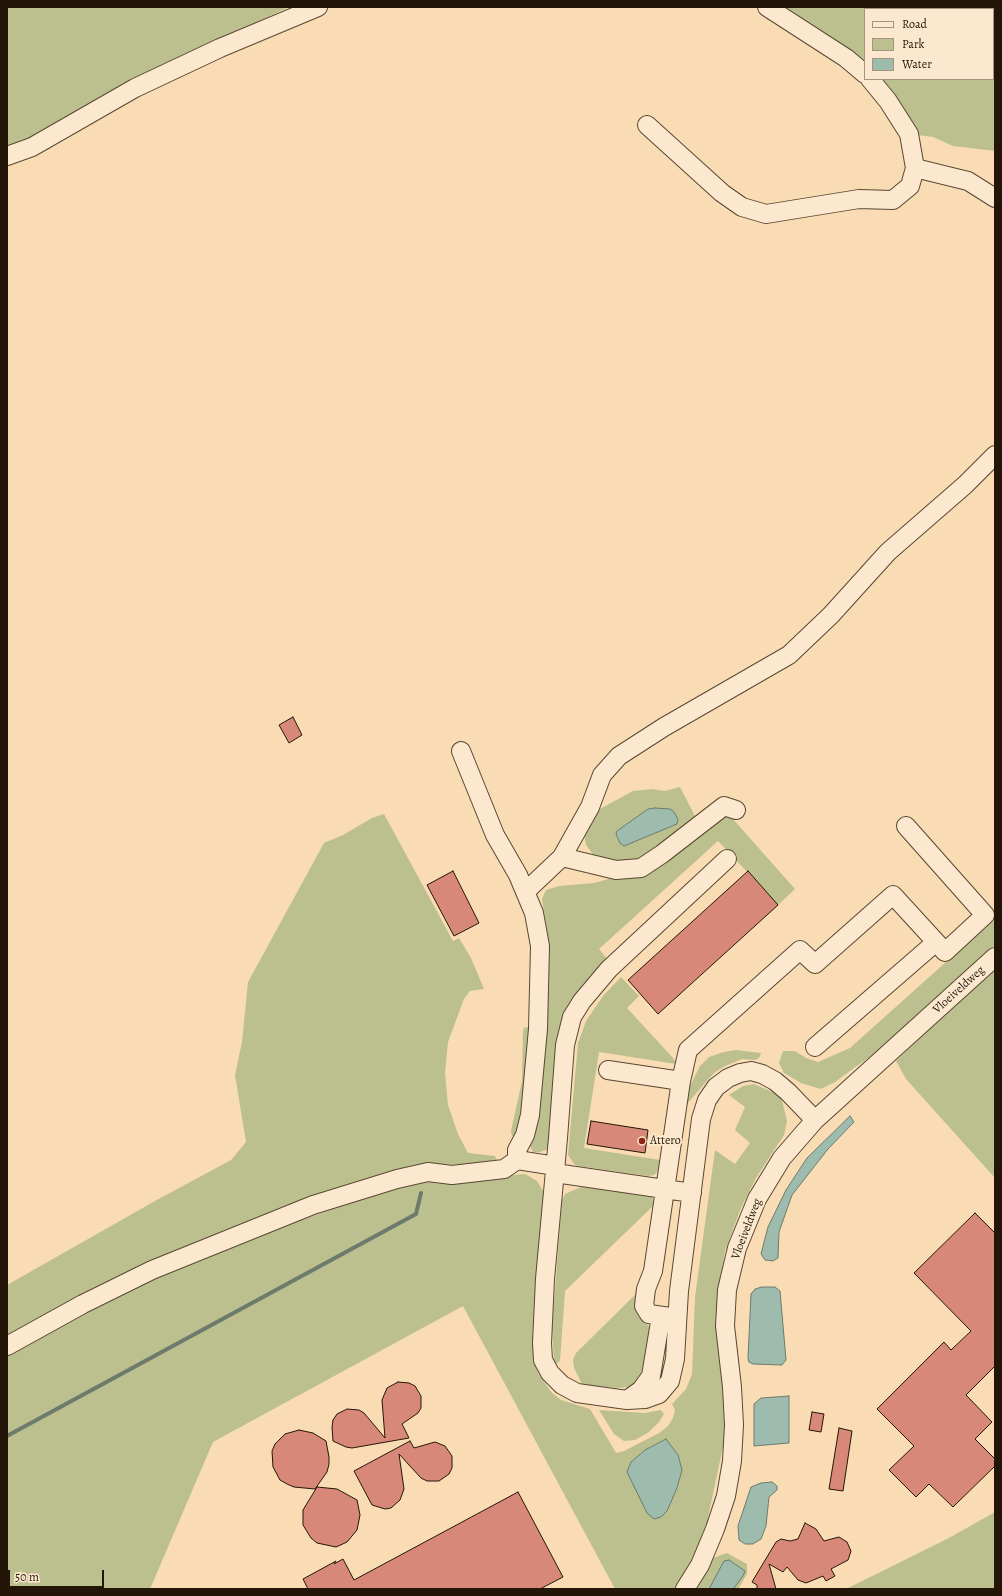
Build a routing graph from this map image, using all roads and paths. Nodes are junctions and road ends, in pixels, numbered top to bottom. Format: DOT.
graph roads {
  1 [pos="318,7"];
  2 [pos="767,7"];
  3 [pos="864,73"];
  4 [pos="871,80"];
  5 [pos="647,125"];
  6 [pos="7,156"];
  7 [pos="915,168"];
  8 [pos="995,198"];
  9 [pos="995,455"];
  10 [pos="461,751"];
  11 [pos="736,810"];
  12 [pos="906,826"];
  13 [pos="562,857"];
  14 [pos="727,859"];
  15 [pos="525,892"];
  16 [pos="990,911"];
  17 [pos="936,942"];
  18 [pos="995,958"];
  19 [pos="815,1047"];
  20 [pos="608,1070"];
  21 [pos="681,1081"];
  22 [pos="815,1120"];
  23 [pos="517,1160"];
  24 [pos="556,1170"];
  25 [pos="665,1189"];
  26 [pos="692,1193"];
  27 [pos="669,1317"];
  28 [pos="7,1346"];
  29 [pos="685,1589"];
  1 -- 6 [label="street"];
  2 -- 3 [label="street"];
  4 -- 7 [label="street"];
  5 -- 7 [label="street"];
  7 -- 8 [label="street"];
  9 -- 13 [label="street"];
  10 -- 15 [label="street"];
  11 -- 13 [label="street"];
  12 -- 16 [label="street"];
  13 -- 15 [label="street"];
  14 -- 24 [label="street"];
  15 -- 23 [label="street"];
  16 -- 17 [label="street"];
  17 -- 19 [label="street"];
  17 -- 21 [label="street"];
  18 -- 22 [label="street, Vloeiveldweg"];
  20 -- 21 [label="street"];
  21 -- 25 [label="street"];
  22 -- 26 [label="street"];
  22 -- 29 [label="street, Vloeiveldweg"];
  23 -- 24 [label="street"];
  23 -- 28 [label="street"];
  24 -- 25 [label="street"];
  24 -- 27 [label="street"];
  25 -- 26 [label="street"];
  25 -- 27 [label="street"];
  26 -- 27 [label="street"];
}
